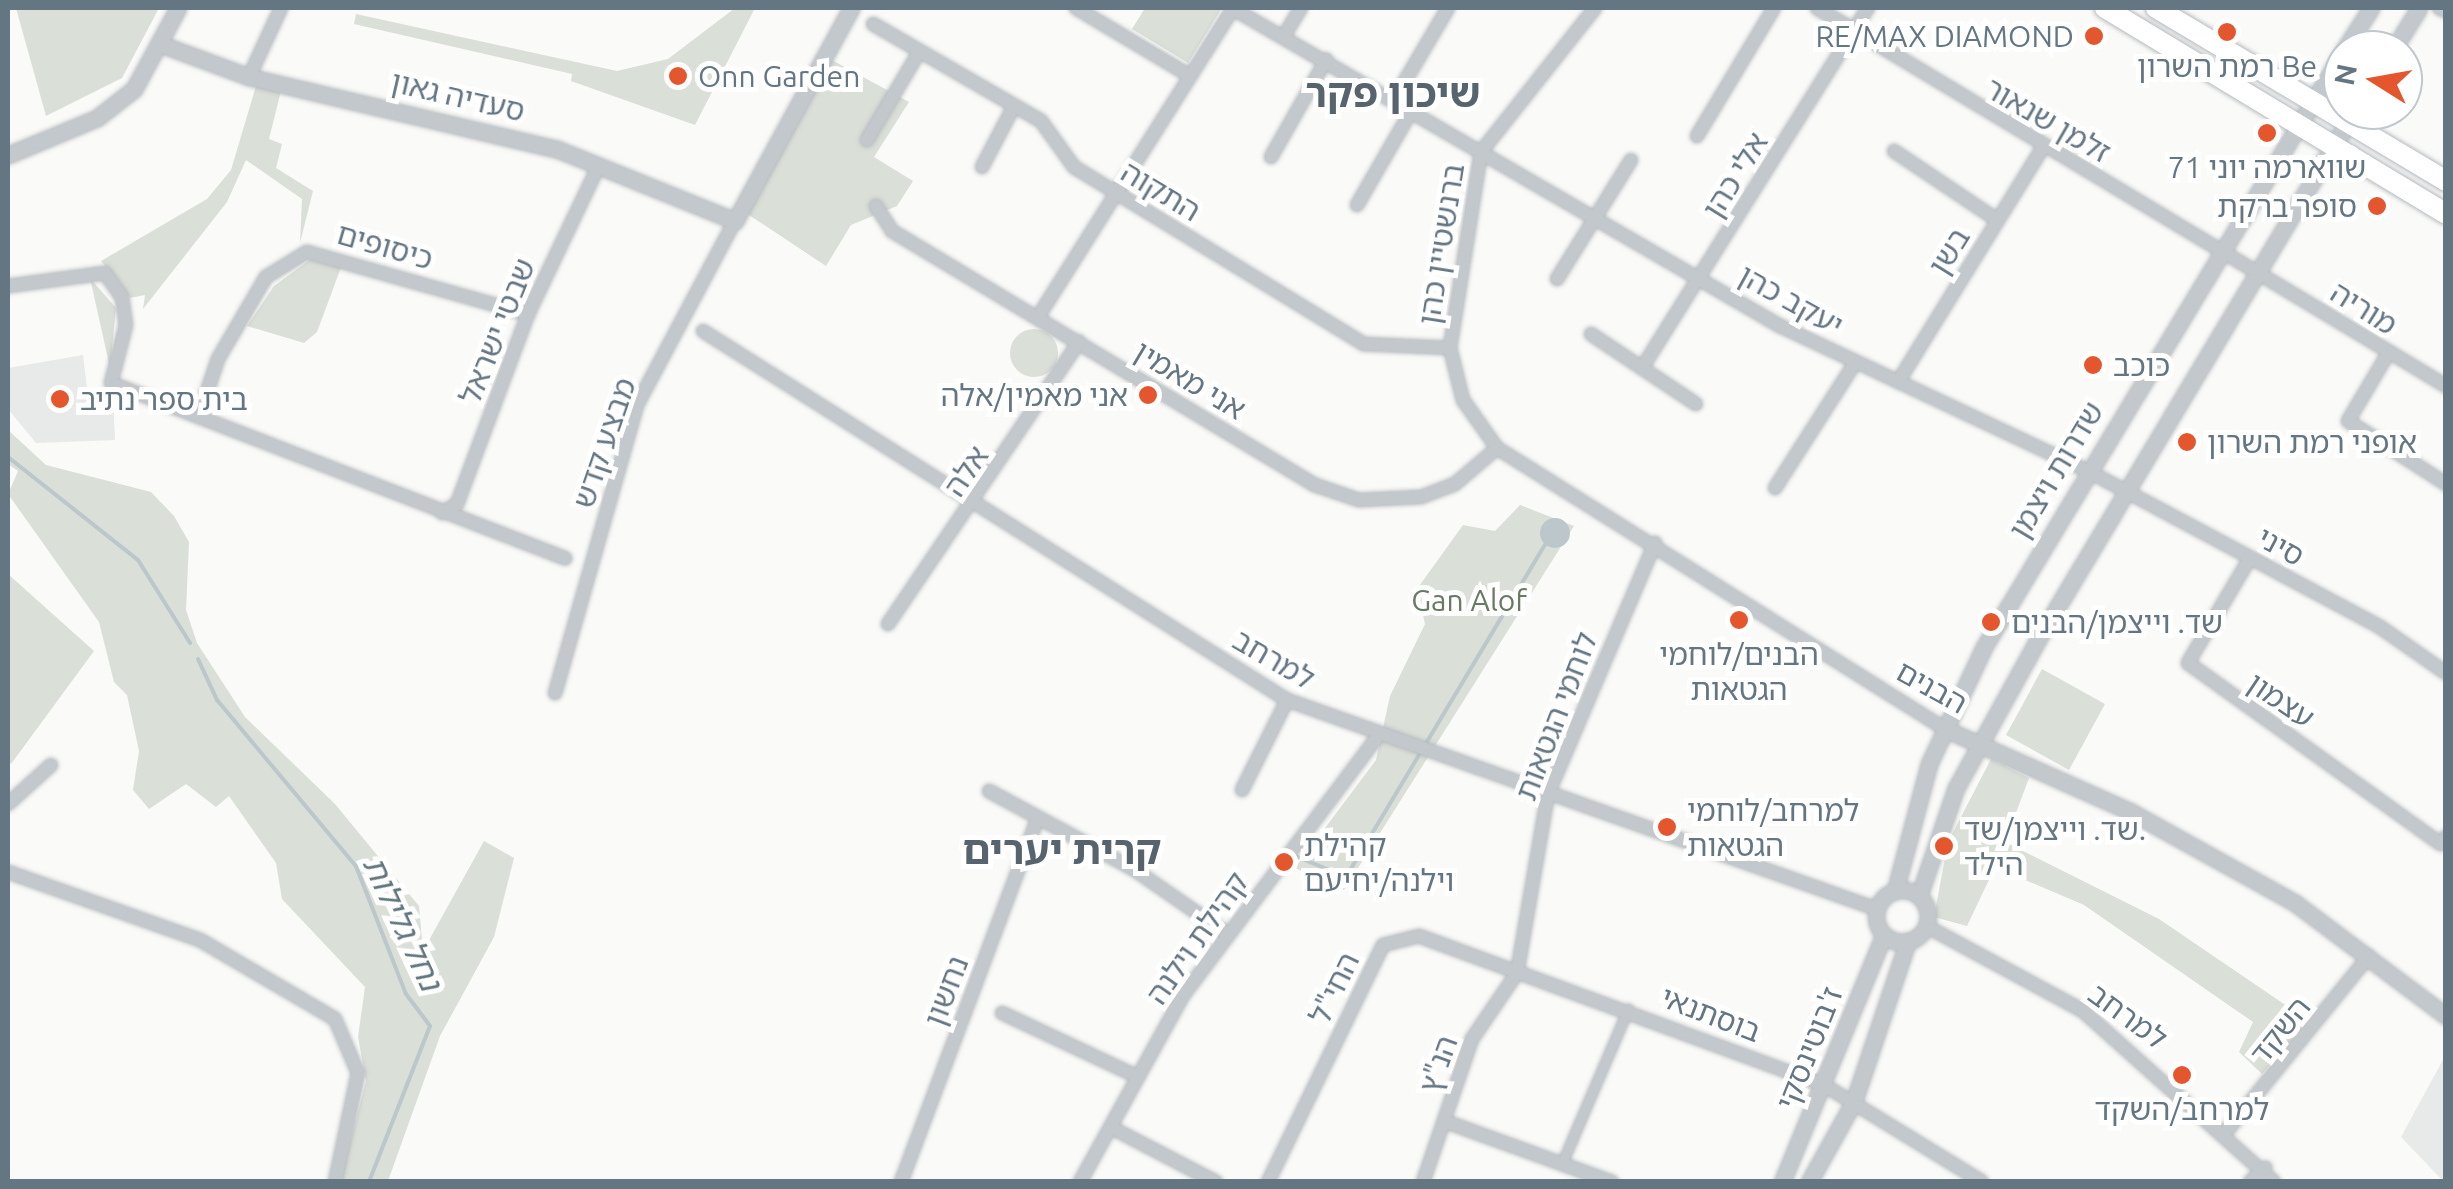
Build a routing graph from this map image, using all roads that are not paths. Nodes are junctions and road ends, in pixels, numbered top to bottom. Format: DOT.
graph roads {
  1 [pos="178,8"];
  2 [pos="280,8"];
  3 [pos="851,8"];
  4 [pos="1076,8"];
  5 [pos="1232,8"];
  6 [pos="1302,8"];
  7 [pos="1448,8"];
  8 [pos="1595,8"];
  9 [pos="1774,8"];
  10 [pos="1817,8"];
  11 [pos="1868,8"];
  12 [pos="2105,8"];
  13 [pos="2156,8"];
  14 [pos="2371,8"];
  15 [pos="2419,8"];
  16 [pos="2439,8"];
  17 [pos="2446,12"];
  18 [pos="873,24"];
  19 [pos="2357,30"];
  20 [pos="2405,30"];
  21 [pos="1852,34"];
  22 [pos="1284,36"];
  23 [pos="163,44"];
  24 [pos="919,52"];
  25 [pos="1326,60"];
  26 [pos="1190,76"];
  27 [pos="249,77"];
  28 [pos="2323,84"];
  29 [pos="1396,98"];
  30 [pos="2313,99"];
  31 [pos="2323,103"];
  32 [pos="1013,108"];
  33 [pos="1413,108"];
  34 [pos="2299,123"];
  35 [pos="2348,130"];
  36 [pos="2373,130"];
  37 [pos="1697,136"];
  38 [pos="867,140"];
  39 [pos="2044,146"];
  40 [pos="2342,150"];
  41 [pos="1894,151"];
  42 [pos="1481,152"];
  43 [pos="8,155"];
  44 [pos="1271,158"];
  45 [pos="1631,160"];
  46 [pos="600,165"];
  47 [pos="982,167"];
  48 [pos="2320,167"];
  49 [pos="2446,181"];
  50 [pos="1117,192"];
  51 [pos="1357,205"];
  52 [pos="876,206"];
  53 [pos="2446,214"];
  54 [pos="1596,216"];
  55 [pos="1997,220"];
  56 [pos="735,222"];
  57 [pos="2222,250"];
  58 [pos="2258,271"];
  59 [pos="1700,278"];
  60 [pos="1557,279"];
  61 [pos="8,286"];
  62 [pos="528,314"];
  63 [pos="1038,317"];
  64 [pos="702,331"];
  65 [pos="1591,334"];
  66 [pos="1079,342"];
  67 [pos="1450,348"];
  68 [pos="2389,352"];
  69 [pos="1855,363"];
  70 [pos="1642,368"];
  71 [pos="1898,382"];
  72 [pos="2446,386"];
  73 [pos="1696,404"];
  74 [pos="199,416"];
  75 [pos="1497,448"];
  76 [pos="2088,471"];
  77 [pos="2446,484"];
  78 [pos="1775,488"];
  79 [pos="2123,492"];
  80 [pos="976,501"];
  81 [pos="442,514"];
  82 [pos="1655,543"];
  83 [pos="565,558"];
  84 [pos="2250,558"];
  85 [pos="888,624"];
  86 [pos="2446,673"];
  87 [pos="554,694"];
  88 [pos="1287,700"];
  89 [pos="1944,729"];
  90 [pos="1377,737"];
  91 [pos="1984,742"];
  92 [pos="51,765"];
  93 [pos="1242,790"];
  94 [pos="989,791"];
  95 [pos="1548,794"];
  96 [pos="8,804"];
  97 [pos="1038,818"];
  98 [pos="2446,837"];
  99 [pos="8,872"];
  100 [pos="1895,891"];
  101 [pos="1919,896"];
  102 [pos="1877,909"];
  103 [pos="1926,926"];
  104 [pos="1226,934"];
  105 [pos="1884,935"];
  106 [pos="1908,941"];
  107 [pos="2368,956"];
  108 [pos="1517,973"];
  109 [pos="1628,1009"];
  110 [pos="1002,1013"];
  111 [pos="2446,1016"];
  112 [pos="1138,1077"];
  113 [pos="1824,1084"];
  114 [pos="1854,1101"];
  115 [pos="1444,1121"];
  116 [pos="1114,1129"];
  117 [pos="2226,1132"];
  118 [pos="1562,1163"];
  119 [pos="2265,1168"];
  120 [pos="335,1182"];
  121 [pos="901,1182"];
  122 [pos="1080,1182"];
  123 [pos="1216,1182"];
  124 [pos="1268,1182"];
  125 [pos="1422,1182"];
  126 [pos="1612,1182"];
  127 [pos="1782,1182"];
  128 [pos="1809,1182"];
  129 [pos="1982,1182"];
  130 [pos="2250,1182"];
  131 [pos="2274,1182"];
  1 -- 23 [label="street"];
  2 -- 27 [label="street"];
  3 -- 56 [label="street"];
  4 -- 26 [label="street"];
  5 -- 22 [label="street, יעקב כהן"];
  5 -- 26 [label="street"];
  6 -- 22 [label="street"];
  7 -- 29 [label="street"];
  8 -- 42 [label="street, ברנשטיין כהן"];
  9 -- 37 [label="street"];
  10 -- 21 [label="street, זלמן שנאור"];
  11 -- 21 [label="street, אלי כהן"];
  12 -- 34 [label="main road"];
  13 -- 30 [label="main road"];
  14 -- 19 [label="street, שדרות ויצמן"];
  15 -- 20 [label="street"];
  16 -- 17 [label="street"];
  18 -- 24 [label="street, התקוה"];
  21 -- 39 [label="street, זלמן שנאור"];
  21 -- 59 [label="street, אלי כהן"];
  22 -- 25 [label="street, יעקב כהן"];
  23 -- 27 [label="street, סעדיה גאון"];
  23 -- 43 [label="street"];
  24 -- 32 [label="street, התקוה"];
  24 -- 38 [label="street"];
  25 -- 29 [label="street, יעקב כהן"];
  25 -- 44 [label="street"];
  26 -- 50 [label="street"];
  27 -- 46 [label="street, סעדיה גאון"];
  28 -- 30 [label="street, שדרות ויצמן"];
  29 -- 33 [label="street, יעקב כהן"];
  30 -- 31 [label="main road"];
  30 -- 34 [label="street, שדרות ויצמן"];
  32 -- 47 [label="street"];
  32 -- 50 [label="street, התקוה"];
  33 -- 42 [label="street, יעקב כהן"];
  33 -- 51 [label="street"];
  34 -- 40 [label="main road"];
  34 -- 57 [label="street, שדרות ויצמן"];
  35 -- 40 [label="street"];
  36 -- 49 [label="main road"];
  39 -- 55 [label="street, בשן"];
  39 -- 57 [label="street, זלמן שנאור"];
  40 -- 48 [label="main road"];
  40 -- 53 [label="main road"];
  41 -- 55 [label="street"];
  42 -- 54 [label="street, יעקב כהן"];
  42 -- 67 [label="street, ברנשטיין כהן"];
  45 -- 54 [label="street"];
  46 -- 56 [label="street, סעדיה גאון"];
  46 -- 62 [label="street, שבטי ישראל"];
  48 -- 58 [label="street"];
  50 -- 63 [label="street"];
  50 -- 67 [label="street, התקוה"];
  52 -- 63 [label="street, אני מאמין"];
  54 -- 59 [label="street, יעקב כהן"];
  54 -- 60 [label="street"];
  55 -- 71 [label="street, בשן"];
  56 -- 87 [label="street, מבצע קדש"];
  57 -- 58 [label="street, זלמן שנאור"];
  57 -- 76 [label="street, שדרות ויצמן"];
  58 -- 68 [label="street, מוריה"];
  58 -- 79 [label="street"];
  59 -- 69 [label="street, יעקב כהן"];
  59 -- 70 [label="street, אלי כהן"];
  61 -- 74 [label="street"];
  62 -- 74 [label="street, כיסופים"];
  62 -- 81 [label="street, שבטי ישראל"];
  63 -- 66 [label="street, אני מאמין"];
  64 -- 80 [label="street, למרחב"];
  65 -- 70 [label="street"];
  66 -- 75 [label="street, אני מאמין"];
  66 -- 80 [label="street, אלה"];
  67 -- 75 [label="street, הבנים"];
  68 -- 72 [label="street, מוריה"];
  68 -- 77 [label="street"];
  69 -- 71 [label="street, יעקב כהן"];
  69 -- 78 [label="street"];
  70 -- 73 [label="street"];
  71 -- 76 [label="street, יעקב כהן"];
  74 -- 81 [label="street"];
  75 -- 82 [label="street, הבנים"];
  76 -- 79 [label="street, סיני"];
  76 -- 89 [label="street, שדרות ויצמן"];
  79 -- 84 [label="street, סיני"];
  79 -- 91 [label="street"];
  80 -- 85 [label="street, אלה"];
  80 -- 88 [label="street, למרחב"];
  81 -- 83 [label="street"];
  82 -- 89 [label="street, הבנים"];
  82 -- 95 [label="street, לוחמי הגטאות"];
  84 -- 86 [label="street, סיני"];
  84 -- 98 [label="street, עצמון"];
  88 -- 90 [label="street, למרחב"];
  88 -- 93 [label="street"];
  89 -- 91 [label="street, הבנים"];
  89 -- 100 [label="street, שדרות ויצמן"];
  90 -- 95 [label="street, למרחב"];
  90 -- 104 [label="street, קהילת וילנה"];
  91 -- 101 [label="street"];
  91 -- 107 [label="street, הבנים"];
  92 -- 96 [label="street"];
  94 -- 97 [label="street"];
  95 -- 102 [label="street, למרחב"];
  95 -- 108 [label="street, לוחמי הגטאות"];
  97 -- 104 [label="street"];
  97 -- 121 [label="street, נחשון"];
  99 -- 120 [label="street"];
  100 -- 101 [label="street"];
  100 -- 102 [label="street"];
  101 -- 103 [label="street"];
  102 -- 105 [label="street"];
  103 -- 106 [label="street"];
  103 -- 117 [label="street, למרחב"];
  104 -- 112 [label="street, קהילת וילנה"];
  105 -- 106 [label="street"];
  105 -- 113 [label="street, ז'בוטינסקי"];
  106 -- 114 [label="street, ז'בוטינסקי"];
  107 -- 111 [label="street, הבנים"];
  107 -- 117 [label="street, השקד"];
  108 -- 109 [label="street, בוסתנאי"];
  108 -- 115 [label="street, הנ\"ץ"];
  108 -- 124 [label="street, החי\"ל"];
  109 -- 113 [label="street, בוסתנאי"];
  109 -- 118 [label="street"];
  110 -- 112 [label="street"];
  112 -- 116 [label="street, קהילת וילנה"];
  113 -- 114 [label="street, בוסתנאי"];
  113 -- 127 [label="street, ז'בוטינסקי"];
  114 -- 128 [label="street, ז'בוטינסקי"];
  114 -- 129 [label="street, בוסתנאי"];
  115 -- 118 [label="street"];
  115 -- 125 [label="street, הנ\"ץ"];
  116 -- 122 [label="street, קהילת וילנה"];
  116 -- 123 [label="street"];
  117 -- 119 [label="street, למרחב"];
  118 -- 126 [label="street"];
  119 -- 130 [label="street"];
  119 -- 131 [label="street, למרחב"];
}
